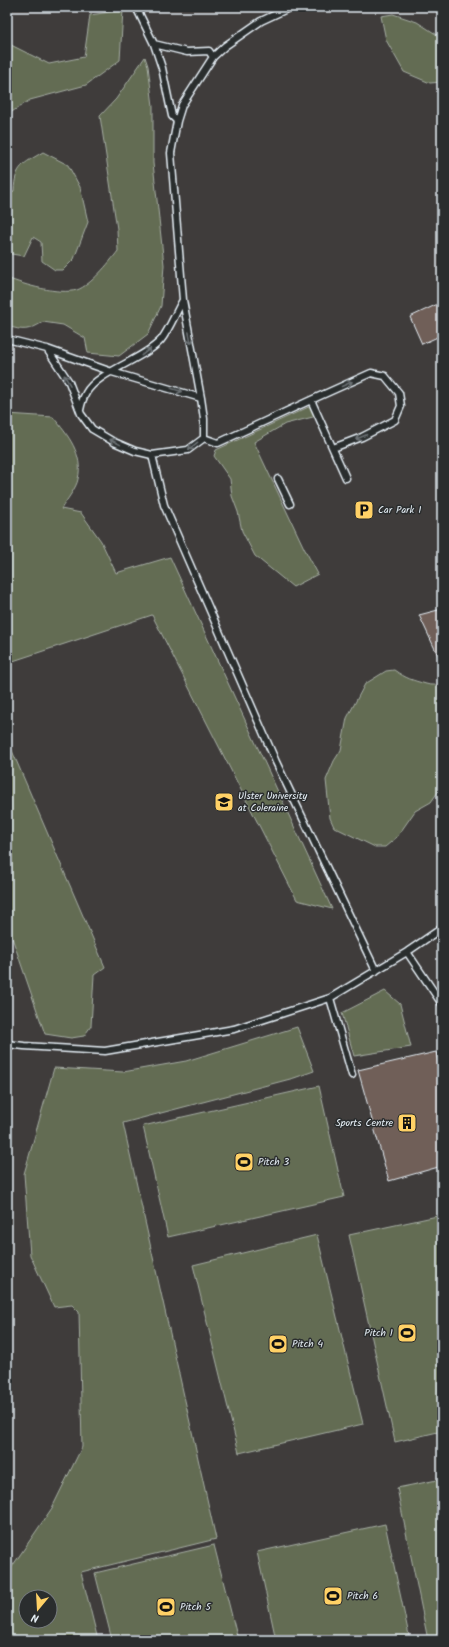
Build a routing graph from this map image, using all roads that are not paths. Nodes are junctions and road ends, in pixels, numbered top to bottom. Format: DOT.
graph roads {
  1 [pos="136,7"];
  2 [pos="291,7"];
  3 [pos="154,44"];
  4 [pos="213,57"];
  5 [pos="177,121"];
  6 [pos="183,300"];
  7 [pos="7,339"];
  8 [pos="47,349"];
  9 [pos="112,372"];
  10 [pos="201,398"];
  11 [pos="311,400"];
  12 [pos="81,414"];
  13 [pos="204,438"];
  14 [pos="333,448"];
  15 [pos="152,455"];
  16 [pos="346,478"];
  17 [pos="278,479"];
  18 [pos="290,504"];
  19 [pos="442,928"];
  20 [pos="407,952"];
  21 [pos="376,971"];
  22 [pos="330,998"];
  23 [pos="442,1004"];
  24 [pos="7,1044"];
  25 [pos="352,1075"];
  1 -- 3 [label="lane"];
  2 -- 4 [label="lane"];
  3 -- 4 [label="lane"];
  3 -- 5 [label="lane"];
  4 -- 5 [label="lane"];
  5 -- 6 [label="lane"];
  9 -- 6 [label="lane, one-way"];
  6 -- 10 [label="lane, one-way"];
  7 -- 8 [label="lane"];
  8 -- 9 [label="lane"];
  12 -- 8 [label="lane, one-way"];
  9 -- 10 [label="lane, one-way"];
  9 -- 12 [label="lane"];
  10 -- 13 [label="lane"];
  11 -- 13 [label="lane"];
  11 -- 14 [label="lane"];
  11 -- 14 [label="lane, one-way"];
  15 -- 12 [label="lane, one-way"];
  13 -- 15 [label="lane, one-way"];
  14 -- 16 [label="lane"];
  15 -- 21 [label="lane"];
  17 -- 18 [label="lane"];
  19 -- 20 [label="lane"];
  20 -- 21 [label="lane"];
  20 -- 23 [label="lane"];
  21 -- 22 [label="lane"];
  22 -- 24 [label="lane"];
  22 -- 25 [label="lane"];
}
